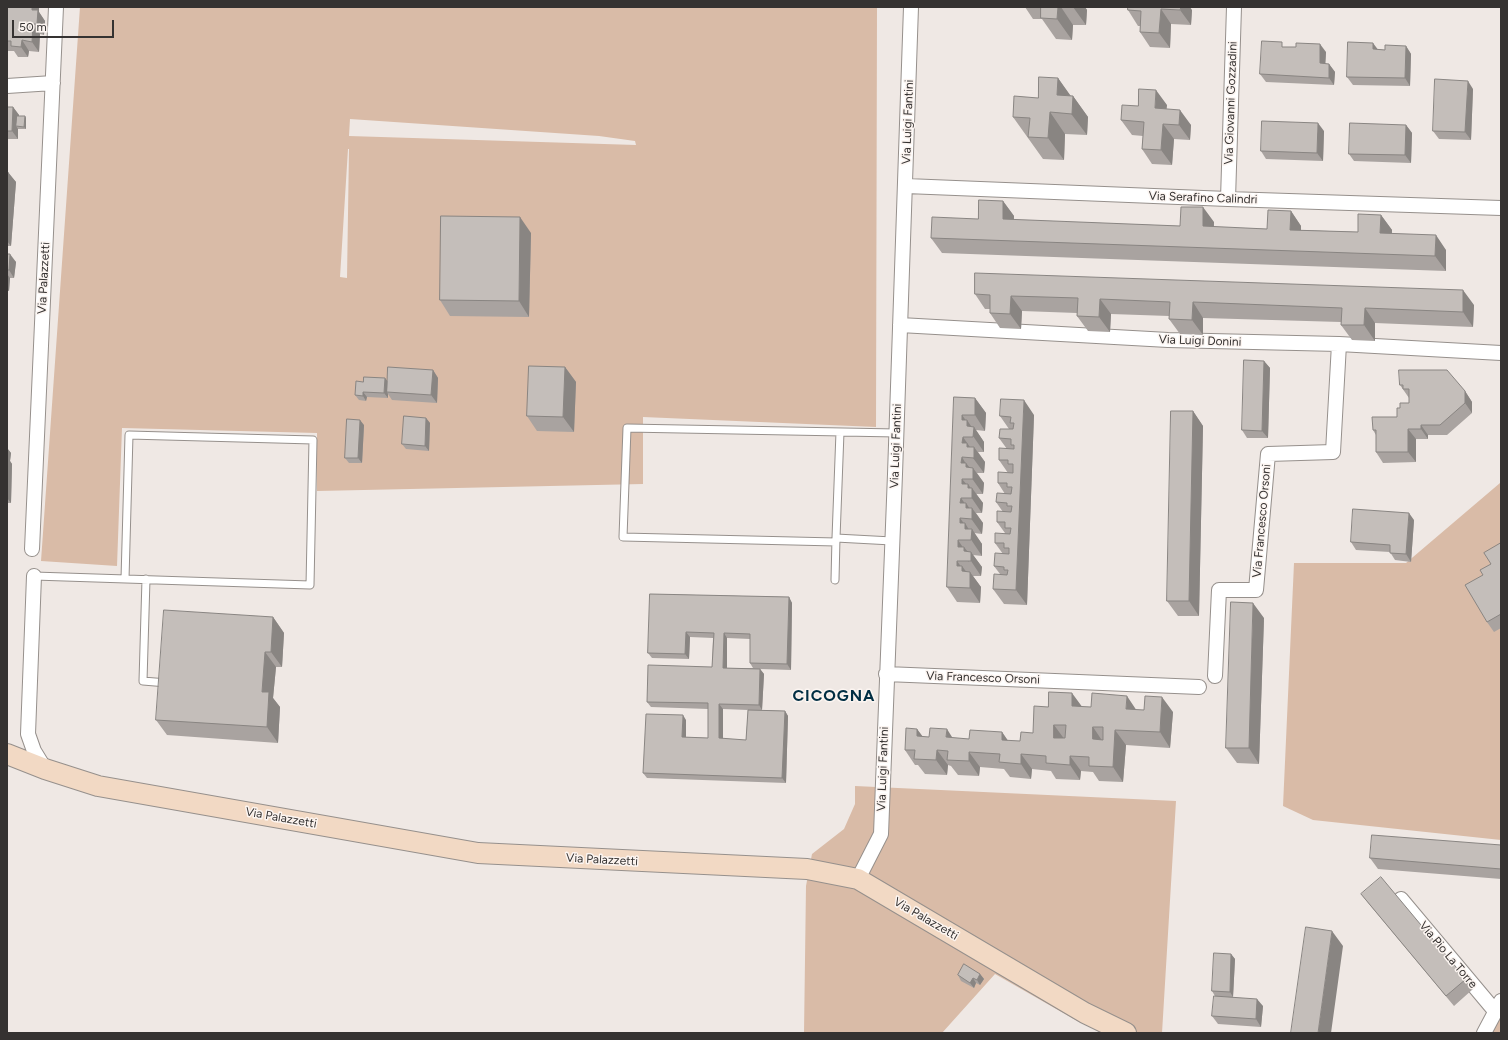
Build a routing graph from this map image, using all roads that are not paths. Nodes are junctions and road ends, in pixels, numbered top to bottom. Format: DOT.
graph roads {
  1 [pos="56,7"];
  2 [pos="911,7"];
  3 [pos="1234,7"];
  4 [pos="53,83"];
  5 [pos="7,86"];
  6 [pos="906,186"];
  7 [pos="1228,199"];
  8 [pos="1501,208"];
  9 [pos="900,325"];
  10 [pos="1340,344"];
  11 [pos="1501,352"];
  12 [pos="840,432"];
  13 [pos="897,433"];
  14 [pos="836,540"];
  15 [pos="892,541"];
  16 [pos="32,549"];
  17 [pos="34,576"];
  18 [pos="125,578"];
  19 [pos="146,579"];
  20 [pos="835,580"];
  21 [pos="886,674"];
  22 [pos="1215,676"];
  23 [pos="167,683"];
  24 [pos="1199,687"];
  25 [pos="28,734"];
  26 [pos="7,754"];
  27 [pos="7,765"];
  28 [pos="45,769"];
  29 [pos="858,879"];
  30 [pos="1401,899"];
  31 [pos="1498,1006"];
  32 [pos="1126,1033"];
  33 [pos="1484,1033"];
  1 -- 4 [label="street, Via Palazzetti"];
  2 -- 6 [label="street, Via Luigi Fantini"];
  3 -- 7 [label="street, Via Giovanni Gozzadini"];
  4 -- 5 [label="street"];
  4 -- 16 [label="street, Via Palazzetti"];
  6 -- 7 [label="street, Via Serafino Calindri"];
  6 -- 9 [label="street, Via Luigi Fantini"];
  7 -- 8 [label="street, Via Serafino Calindri"];
  9 -- 10 [label="street, Via Luigi Donini"];
  9 -- 13 [label="street, Via Luigi Fantini"];
  10 -- 11 [label="street, Via Luigi Donini"];
  10 -- 22 [label="street, Via Francesco Orsoni"];
  12 -- 13 [label="lane"];
  12 -- 14 [label="lane"];
  12 -- 14 [label="lane"];
  13 -- 15 [label="street, Via Luigi Fantini"];
  14 -- 15 [label="lane"];
  14 -- 20 [label="lane"];
  15 -- 21 [label="street, Via Luigi Fantini"];
  17 -- 18 [label="lane"];
  17 -- 25 [label="street"];
  18 -- 19 [label="lane"];
  18 -- 19 [label="lane"];
  19 -- 23 [label="lane"];
  21 -- 24 [label="street, Via Francesco Orsoni"];
  21 -- 29 [label="street, Via Luigi Fantini"];
  25 -- 26 [label="street, Via Palazzetti"];
  25 -- 28 [label="street"];
  26 -- 28 [label="main road, Via Palazzetti"];
  27 -- 28 [label="main road, Via Palazzetti"];
  28 -- 29 [label="main road, Via Palazzetti"];
  29 -- 32 [label="main road, Via Palazzetti"];
  30 -- 31 [label="street, Via Pio La Torre"];
  31 -- 33 [label="street, Via Pio La Torre"];
}
